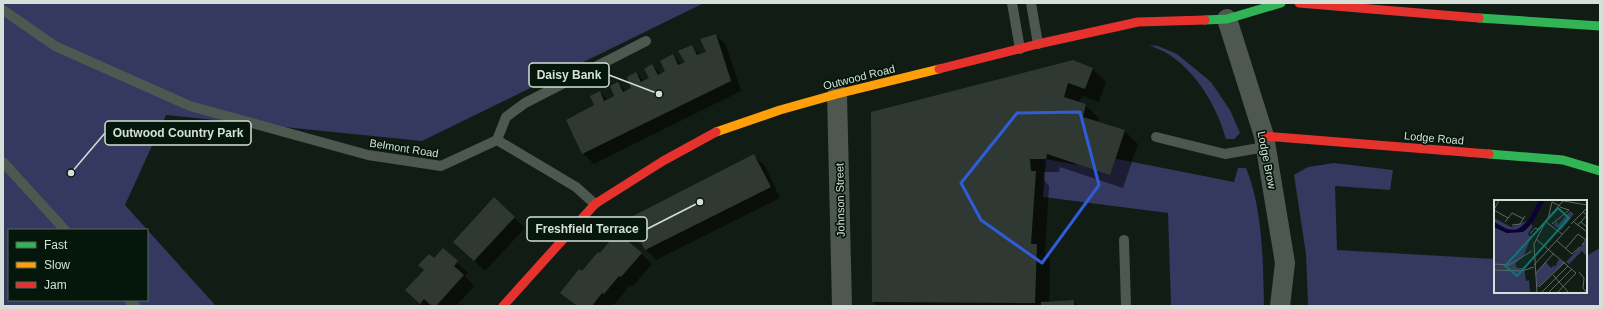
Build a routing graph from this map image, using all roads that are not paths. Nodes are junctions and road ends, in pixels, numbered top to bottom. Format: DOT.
graph roads {
  1 [pos="1012,3"];
  2 [pos="1031,3"];
  3 [pos="1281,3"];
  4 [pos="1304,3"];
  5 [pos="3,10"];
  6 [pos="1227,18"];
  7 [pos="1600,26"];
  8 [pos="646,41"];
  9 [pos="1038,44"];
  10 [pos="1020,49"];
  11 [pos="838,94"];
  12 [pos="1156,137"];
  13 [pos="497,140"];
  14 [pos="1265,142"];
  15 [pos="3,162"];
  16 [pos="1600,171"];
  17 [pos="595,204"];
  18 [pos="64,229"];
  19 [pos="1124,240"];
  20 [pos="507,305"];
  21 [pos="842,306"];
  22 [pos="1126,306"];
  23 [pos="1280,306"];
  1 -- 10 [label="lane"];
  2 -- 9 [label="lane"];
  3 -- 6 [label="street, Outwood Road"];
  4 -- 7 [label="street"];
  5 -- 13 [label="lane, Belmont Road"];
  6 -- 9 [label="street, Outwood Road"];
  6 -- 14 [label="street, Lodge Brow"];
  8 -- 13 [label="lane"];
  9 -- 10 [label="street, Outwood Road"];
  10 -- 11 [label="street, Outwood Road"];
  11 -- 17 [label="street, Outwood Road"];
  11 -- 21 [label="street, Johnson Street"];
  12 -- 14 [label="lane"];
  13 -- 17 [label="lane"];
  14 -- 16 [label="street, Lodge Road"];
  14 -- 23 [label="street, Lodge Brow"];
  15 -- 18 [label="lane"];
  17 -- 20 [label="street, Outwood Road"];
  19 -- 22 [label="lane"];
}
